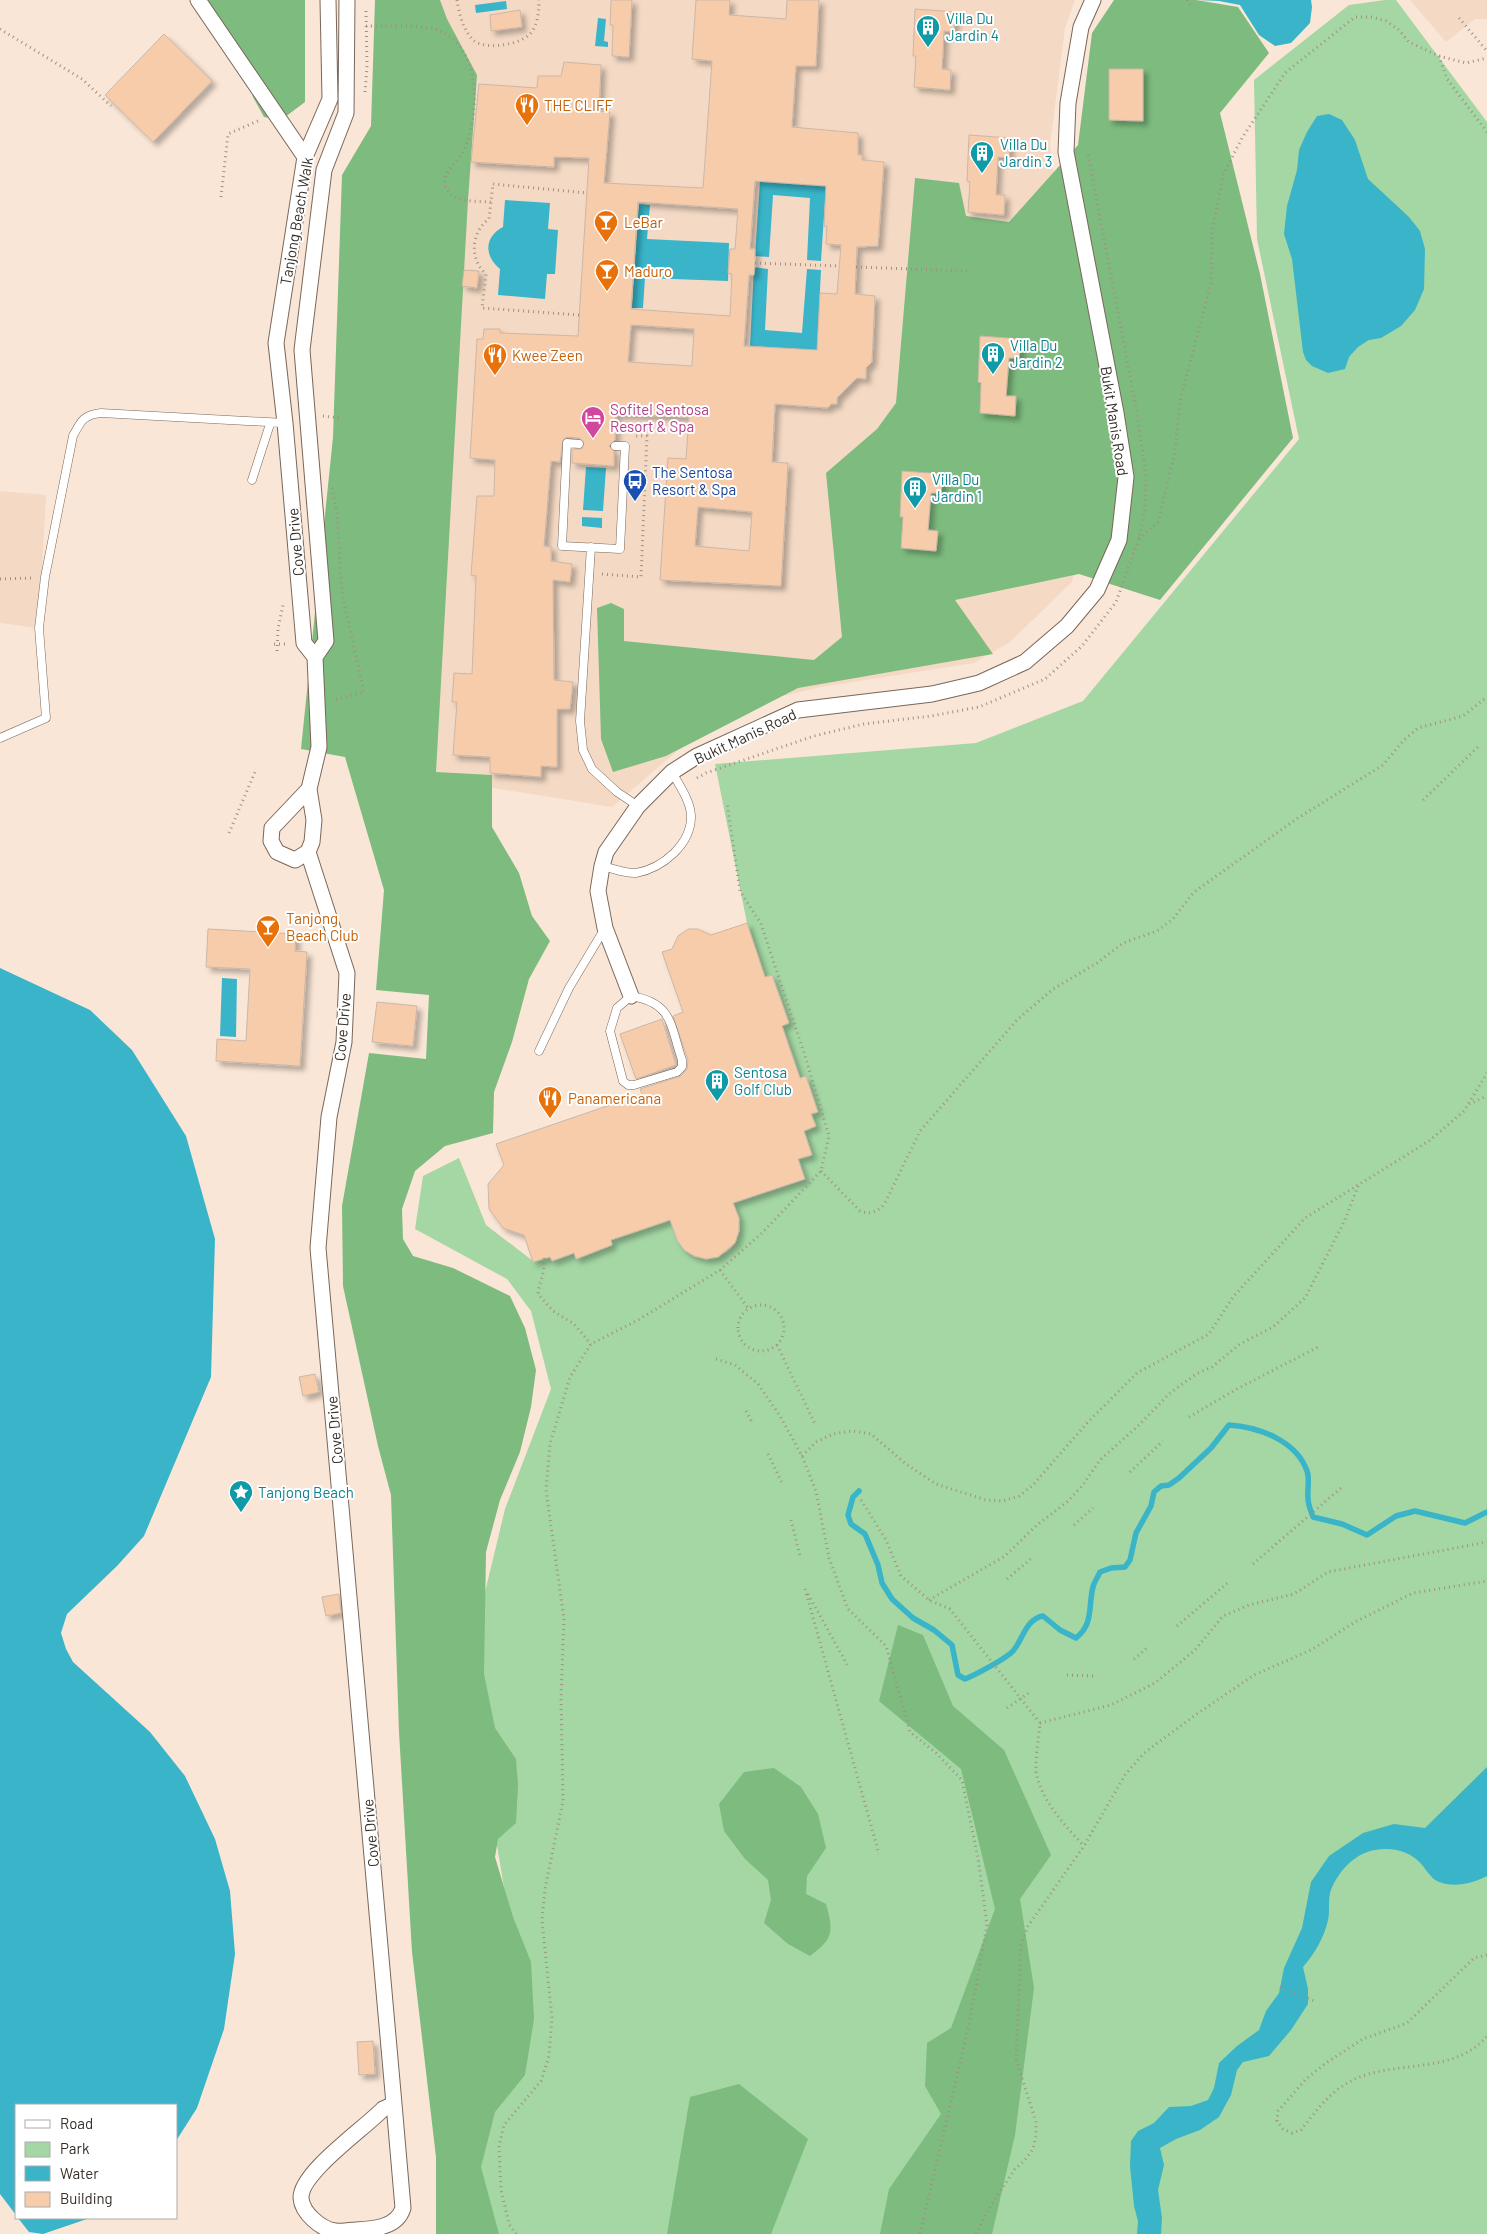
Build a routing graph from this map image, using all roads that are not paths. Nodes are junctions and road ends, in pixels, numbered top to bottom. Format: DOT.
graph roads {
  1 [pos="198,0"];
  2 [pos="328,0"];
  3 [pos="347,0"];
  4 [pos="1093,0"];
  5 [pos="305,157"];
  6 [pos="286,423"];
  7 [pos="314,423"];
  8 [pos="270,424"];
  9 [pos="579,444"];
  10 [pos="614,446"];
  11 [pos="311,457"];
  12 [pos="252,480"];
  13 [pos="591,547"];
  14 [pos="315,657"];
  15 [pos="0,738"];
  16 [pos="672,772"];
  17 [pos="309,789"];
  18 [pos="638,806"];
  19 [pos="308,852"];
  20 [pos="602,866"];
  21 [pos="606,928"];
  22 [pos="631,996"];
  23 [pos="539,1051"];
  24 [pos="394,2104"];
  25 [pos="387,2230"];
  1 -- 5 [label="street"];
  2 -- 5 [label="street, Tanjong Beach Walk"];
  3 -- 7 [label="street, Tanjong Beach Walk"];
  4 -- 16 [label="street, Bukit Manis Road"];
  5 -- 6 [label="street, Tanjong Beach Walk"];
  6 -- 7 [label="street"];
  6 -- 8 [label="lane"];
  6 -- 14 [label="street, Cove Drive"];
  7 -- 11 [label="street, Tanjong Beach Walk"];
  8 -- 12 [label="lane"];
  8 -- 15 [label="lane"];
  9 -- 13 [label="lane"];
  10 -- 13 [label="lane"];
  11 -- 14 [label="street, Cove Drive"];
  13 -- 18 [label="lane"];
  14 -- 17 [label="street, Cove Drive"];
  16 -- 18 [label="street, Bukit Manis Road"];
  16 -- 20 [label="lane"];
  17 -- 19 [label="street, Cove Drive"];
  17 -- 19 [label="street, Cove Drive"];
  18 -- 20 [label="street, Bukit Manis Road"];
  19 -- 24 [label="street, Cove Drive"];
  20 -- 21 [label="street, Bukit Manis Road"];
  21 -- 22 [label="street, Bukit Manis Road"];
  21 -- 23 [label="lane"];
  22 -- 22 [label="lane"];
  24 -- 25 [label="street, Cove Drive"];
  24 -- 25 [label="street, Cove Drive"];
}
